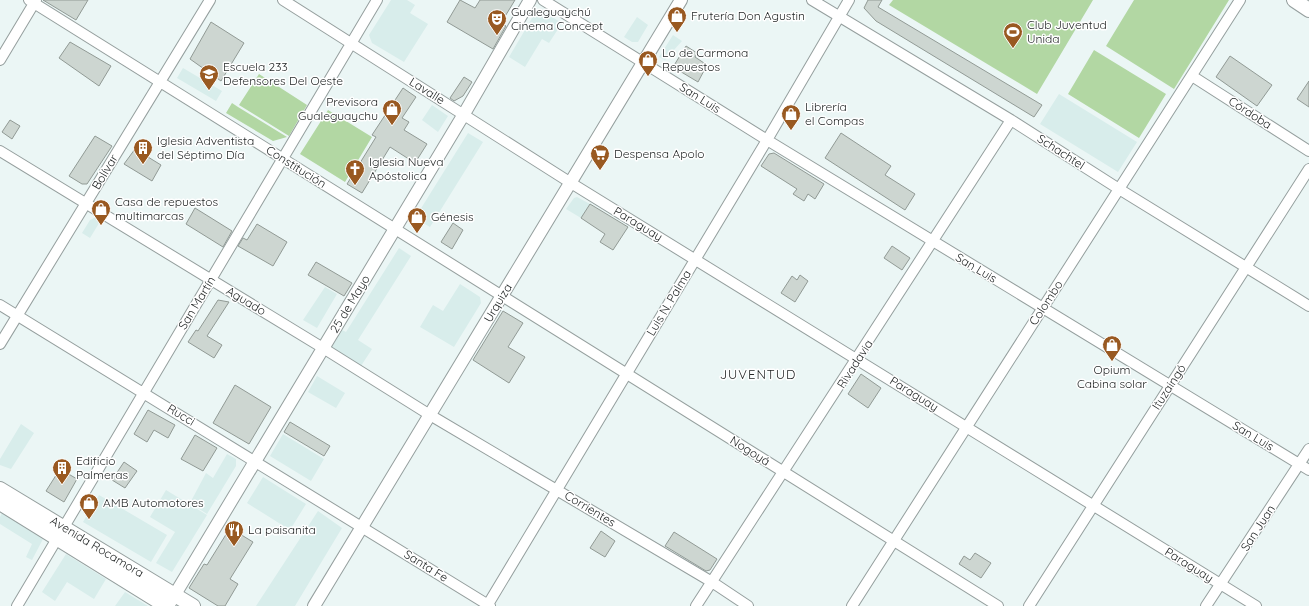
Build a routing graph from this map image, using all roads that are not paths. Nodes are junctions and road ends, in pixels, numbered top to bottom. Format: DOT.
graph roads {
  1 [pos="210,0"];
  2 [pos="283,0"];
  3 [pos="376,0"];
  4 [pos="530,0"];
  5 [pos="543,0"];
  6 [pos="680,0"];
  7 [pos="812,0"];
  8 [pos="849,0"];
  9 [pos="1240,0"];
  10 [pos="1294,0"];
  11 [pos="33,1"];
  12 [pos="1309,10"];
  13 [pos="839,16"];
  14 [pos="351,43"];
  15 [pos="0,60"];
  16 [pos="644,63"];
  17 [pos="1192,76"];
  18 [pos="160,82"];
  19 [pos="464,114"];
  20 [pos="1011,120"];
  21 [pos="767,140"];
  22 [pos="0,151"];
  23 [pos="1309,151"];
  24 [pos="282,158"];
  25 [pos="1309,168"];
  26 [pos="571,183"];
  27 [pos="1119,189"];
  28 [pos="86,203"];
  29 [pos="395,229"];
  30 [pos="934,242"];
  31 [pos="696,259"];
  32 [pos="1246,267"];
  33 [pos="211,279"];
  34 [pos="502,296"];
  35 [pos="0,305"];
  36 [pos="1309,306"];
  37 [pos="1043,308"];
  38 [pos="17,316"];
  39 [pos="0,344"];
  40 [pos="323,348"];
  41 [pos="858,359"];
  42 [pos="627,374"];
  43 [pos="1170,386"];
  44 [pos="144,393"];
  45 [pos="430,415"];
  46 [pos="967,427"];
  47 [pos="1309,449"];
  48 [pos="255,461"];
  49 [pos="1299,464"];
  50 [pos="1309,470"];
  51 [pos="784,472"];
  52 [pos="0,489"];
  53 [pos="558,489"];
  54 [pos="0,503"];
  55 [pos="1094,505"];
  56 [pos="362,526"];
  57 [pos="60,533"];
  58 [pos="894,541"];
  59 [pos="712,582"];
  60 [pos="1221,584"];
  61 [pos="170,602"];
  62 [pos="16,606"];
  63 [pos="193,606"];
  64 [pos="314,606"];
  65 [pos="488,606"];
  66 [pos="696,606"];
  67 [pos="748,606"];
  68 [pos="852,606"];
  69 [pos="998,606"];
  70 [pos="1030,606"];
  71 [pos="1206,606"];
  72 [pos="1256,606"];
  1 -- 18 [label="street, Bolívar"];
  2 -- 14 [label="street, Lavalle"];
  3 -- 14 [label="street, San Martín"];
  4 -- 19 [label="street, 25 de Mayo"];
  5 -- 16 [label="street, San Luis"];
  6 -- 16 [label="street, Urquiza"];
  7 -- 13 [label="street, Schachtel"];
  8 -- 13 [label="street, Luis N. Palma"];
  9 -- 17 [label="street, Colombo"];
  10 -- 12 [label="main road"];
  11 -- 15 [label="street"];
  11 -- 18 [label="street, Constitución"];
  13 -- 20 [label="street, Schachtel"];
  13 -- 21 [label="street, Luis N. Palma"];
  14 -- 19 [label="street, Lavalle"];
  14 -- 24 [label="street, San Martín"];
  16 -- 21 [label="street, San Luis"];
  16 -- 26 [label="street, Urquiza"];
  17 -- 23 [label="street, Córdoba"];
  17 -- 27 [label="street, Colombo"];
  18 -- 24 [label="street, Constitución"];
  18 -- 28 [label="street, Bolívar"];
  19 -- 26 [label="street, Lavalle"];
  19 -- 29 [label="street, 25 de Mayo"];
  20 -- 27 [label="street, Schachtel"];
  20 -- 30 [label="street, Rivadavia"];
  21 -- 30 [label="street, San Luis"];
  21 -- 31 [label="street, Luis N. Palma"];
  22 -- 28 [label="street, Aguado"];
  24 -- 29 [label="street, Constitución"];
  24 -- 33 [label="street, San Martín"];
  25 -- 32 [label="street, Ituzaingó"];
  26 -- 31 [label="street, Paraguay"];
  26 -- 34 [label="street, Urquiza"];
  27 -- 32 [label="street, Schachtel"];
  27 -- 37 [label="street, Colombo"];
  28 -- 33 [label="street, Aguado"];
  28 -- 38 [label="street, Bolívar"];
  29 -- 34 [label="street, Constitución"];
  29 -- 40 [label="street, 25 de Mayo"];
  30 -- 37 [label="street, San Luis"];
  30 -- 41 [label="street, Rivadavia"];
  31 -- 41 [label="street, Paraguay"];
  31 -- 42 [label="street, Luis N. Palma"];
  32 -- 36 [label="street, Schachtel"];
  32 -- 43 [label="street, Ituzaingó"];
  33 -- 40 [label="street, Aguado"];
  33 -- 44 [label="street, San Martín"];
  34 -- 42 [label="street, Nogoyá"];
  34 -- 45 [label="street, Urquiza"];
  35 -- 38 [label="street, Rucci"];
  37 -- 43 [label="street, San Luis"];
  37 -- 46 [label="street, Colombo"];
  38 -- 39 [label="street, Bolívar"];
  38 -- 44 [label="street, Rucci"];
  40 -- 45 [label="street, Aguado"];
  40 -- 48 [label="street, 25 de Mayo"];
  41 -- 46 [label="street, Paraguay"];
  41 -- 51 [label="street, Rivadavia"];
  42 -- 51 [label="street, Nogoyá"];
  42 -- 53 [label="street, Luis N. Palma"];
  43 -- 49 [label="street, San Luis"];
  43 -- 55 [label="street, Ituzaingó"];
  44 -- 48 [label="street, Rucci"];
  44 -- 57 [label="street, San Martín"];
  45 -- 53 [label="street, Corrientes"];
  45 -- 56 [label="street, Urquiza"];
  46 -- 55 [label="street, Paraguay"];
  46 -- 58 [label="street, Colombo"];
  47 -- 49 [label="street, San Juan"];
  48 -- 56 [label="street, Rucci"];
  48 -- 61 [label="street, 25 de Mayo"];
  49 -- 50 [label="street, San Luis"];
  49 -- 60 [label="street, San Juan"];
  51 -- 58 [label="street, Nogoyá"];
  51 -- 59 [label="street, Rivadavia"];
  52 -- 57 [label="main road, Avenida Rocamora"];
  53 -- 59 [label="street, Corrientes"];
  53 -- 65 [label="street, Luis N. Palma"];
  54 -- 57 [label="main road, Avenida Rocamora"];
  55 -- 60 [label="street, Paraguay"];
  55 -- 70 [label="street, Ituzaingó"];
  56 -- 64 [label="street, Urquiza"];
  56 -- 65 [label="street, Santa Fe"];
  57 -- 61 [label="main road, Avenida Rocamora"];
  57 -- 62 [label="street, San Martín"];
  58 -- 68 [label="street, Colombo"];
  58 -- 69 [label="street, Nogoyá"];
  59 -- 66 [label="street, Rivadavia"];
  59 -- 67 [label="street, Corrientes"];
  60 -- 71 [label="street, San Juan"];
  60 -- 72 [label="street, Paraguay"];
  61 -- 63 [label="main road, Avenida Rocamora"];
}
